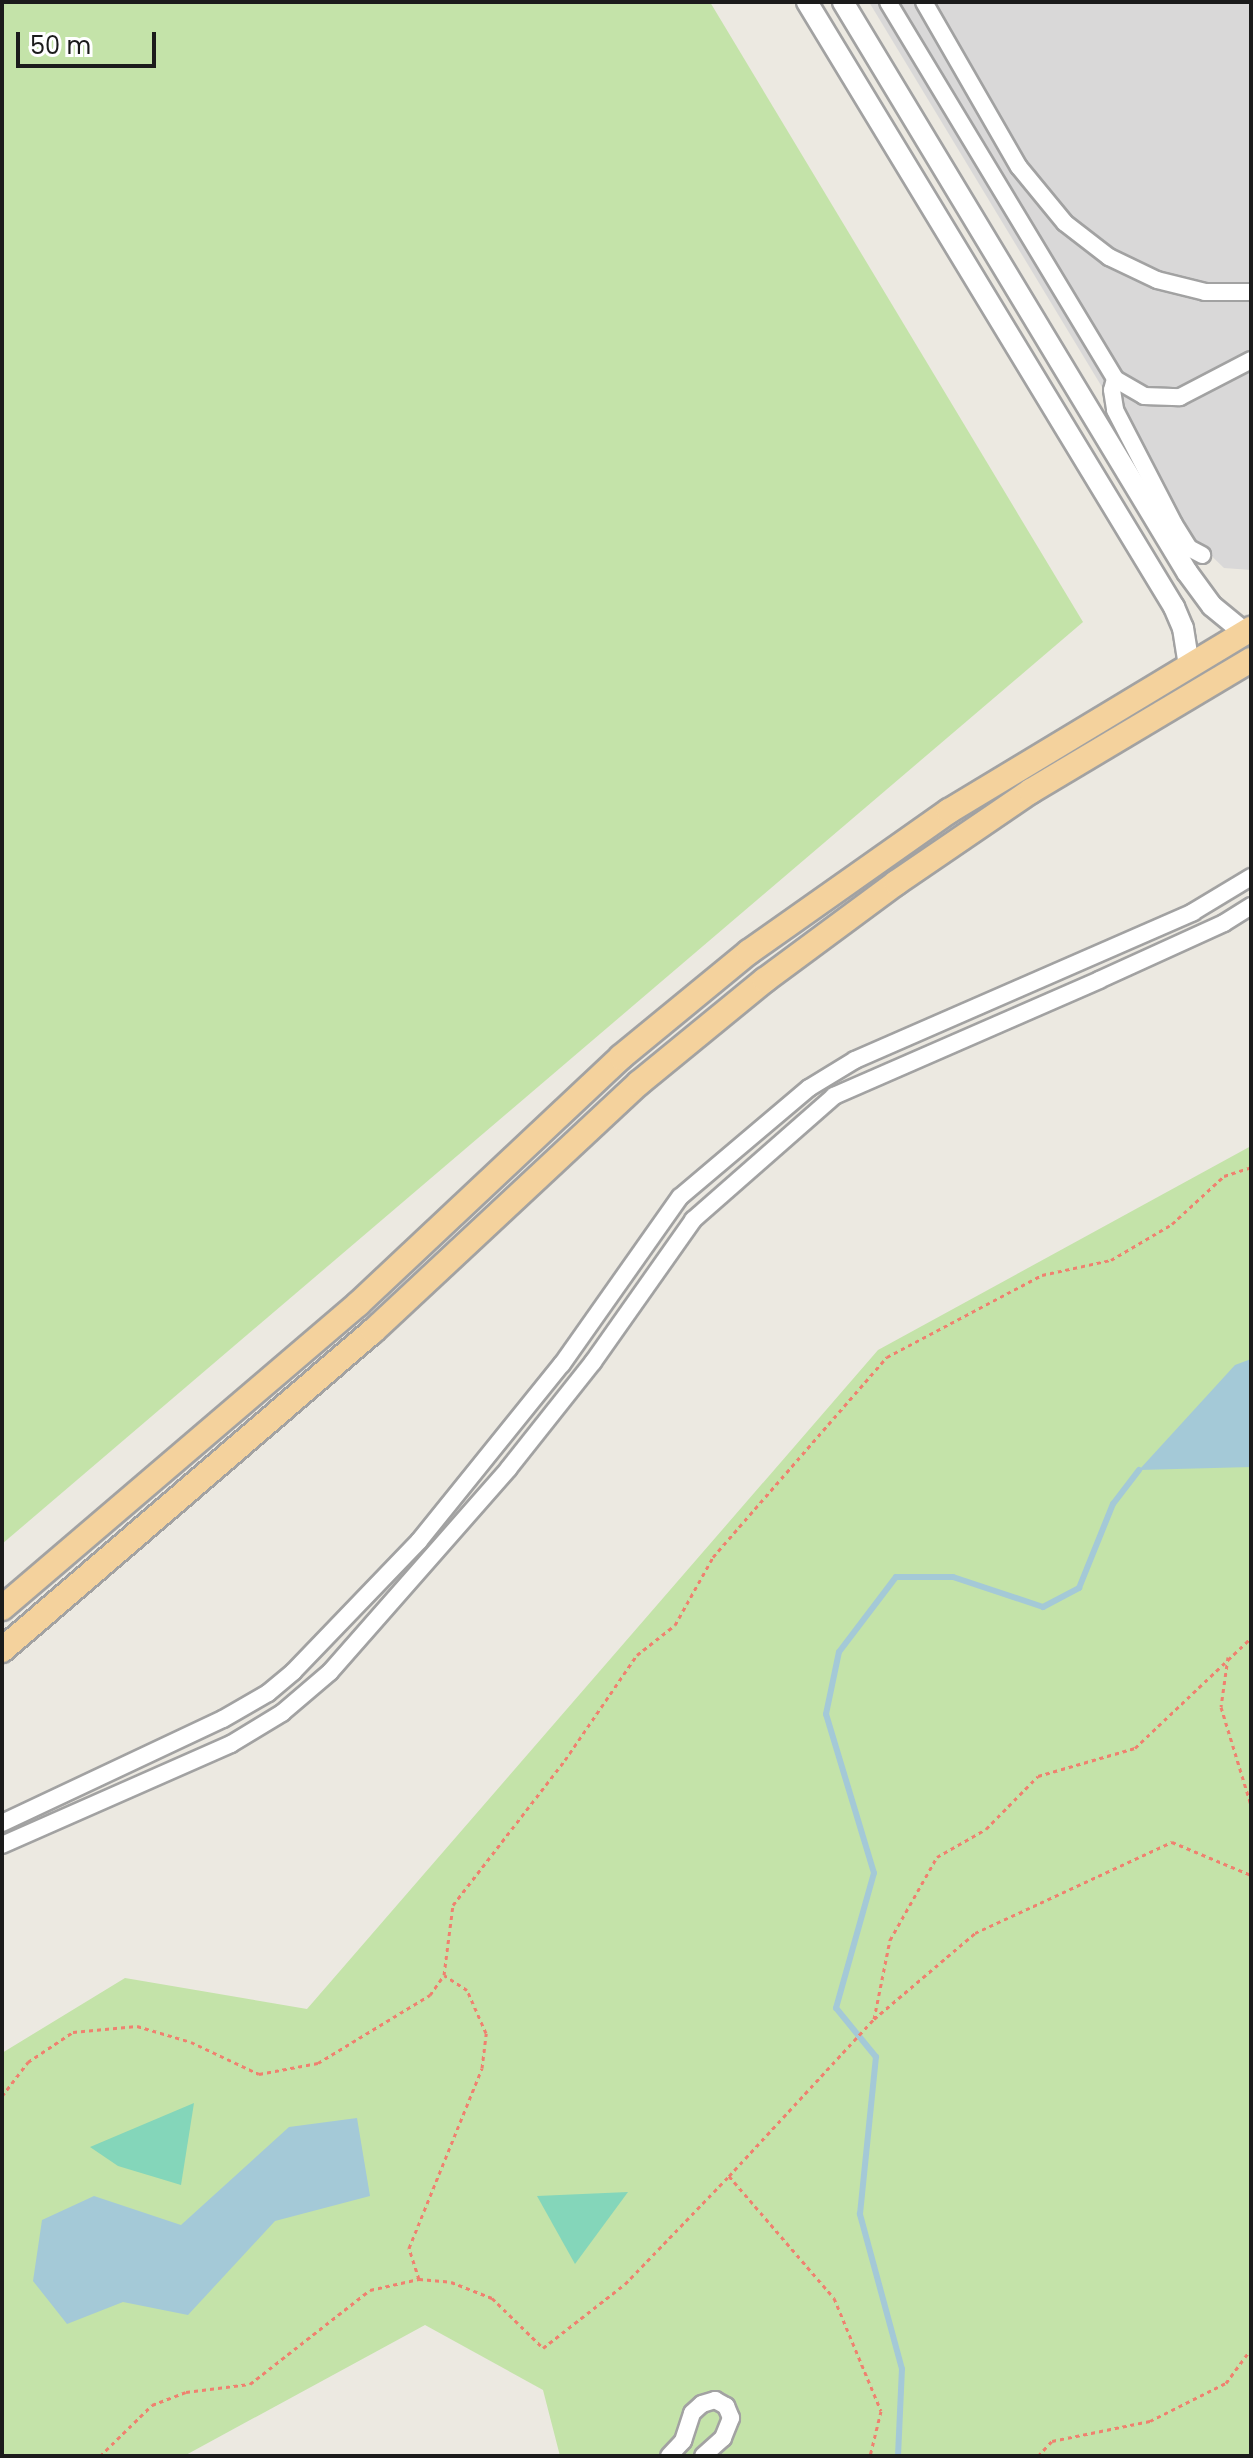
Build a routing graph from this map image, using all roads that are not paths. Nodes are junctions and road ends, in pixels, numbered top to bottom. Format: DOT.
graph roads {
  1 [pos="807,2"];
  2 [pos="843,2"];
  3 [pos="888,2"];
  4 [pos="924,2"];
  5 [pos="1019,167"];
  6 [pos="995,181"];
  7 [pos="1251,292"];
  8 [pos="1251,360"];
  9 [pos="1115,379"];
  10 [pos="1202,555"];
  11 [pos="1248,631"];
  12 [pos="1251,660"];
  13 [pos="1189,667"];
  14 [pos="1251,877"];
  15 [pos="1251,906"];
  16 [pos="615,1292"];
  17 [pos="633,1304"];
  18 [pos="2,1608"];
  19 [pos="2,1650"];
  20 [pos="2,1823"];
  21 [pos="3,1843"];
  22 [pos="685,2437"];
  23 [pos="705,2455"];
  24 [pos="669,2456"];
  1 -- 13 [label="street"];
  2 -- 11 [label="street"];
  3 -- 6 [label="street"];
  4 -- 5 [label="street"];
  5 -- 6 [label="street"];
  5 -- 7 [label="street"];
  6 -- 9 [label="street"];
  8 -- 9 [label="street"];
  9 -- 10 [label="street"];
  11 -- 13 [label="main road"];
  12 -- 19 [label="main road"];
  13 -- 18 [label="main road"];
  14 -- 16 [label="street"];
  15 -- 17 [label="street"];
  16 -- 17 [label="street"];
  16 -- 20 [label="street"];
  17 -- 21 [label="street"];
  22 -- 23 [label="street"];
  22 -- 23 [label="street"];
  22 -- 24 [label="street"];
}
